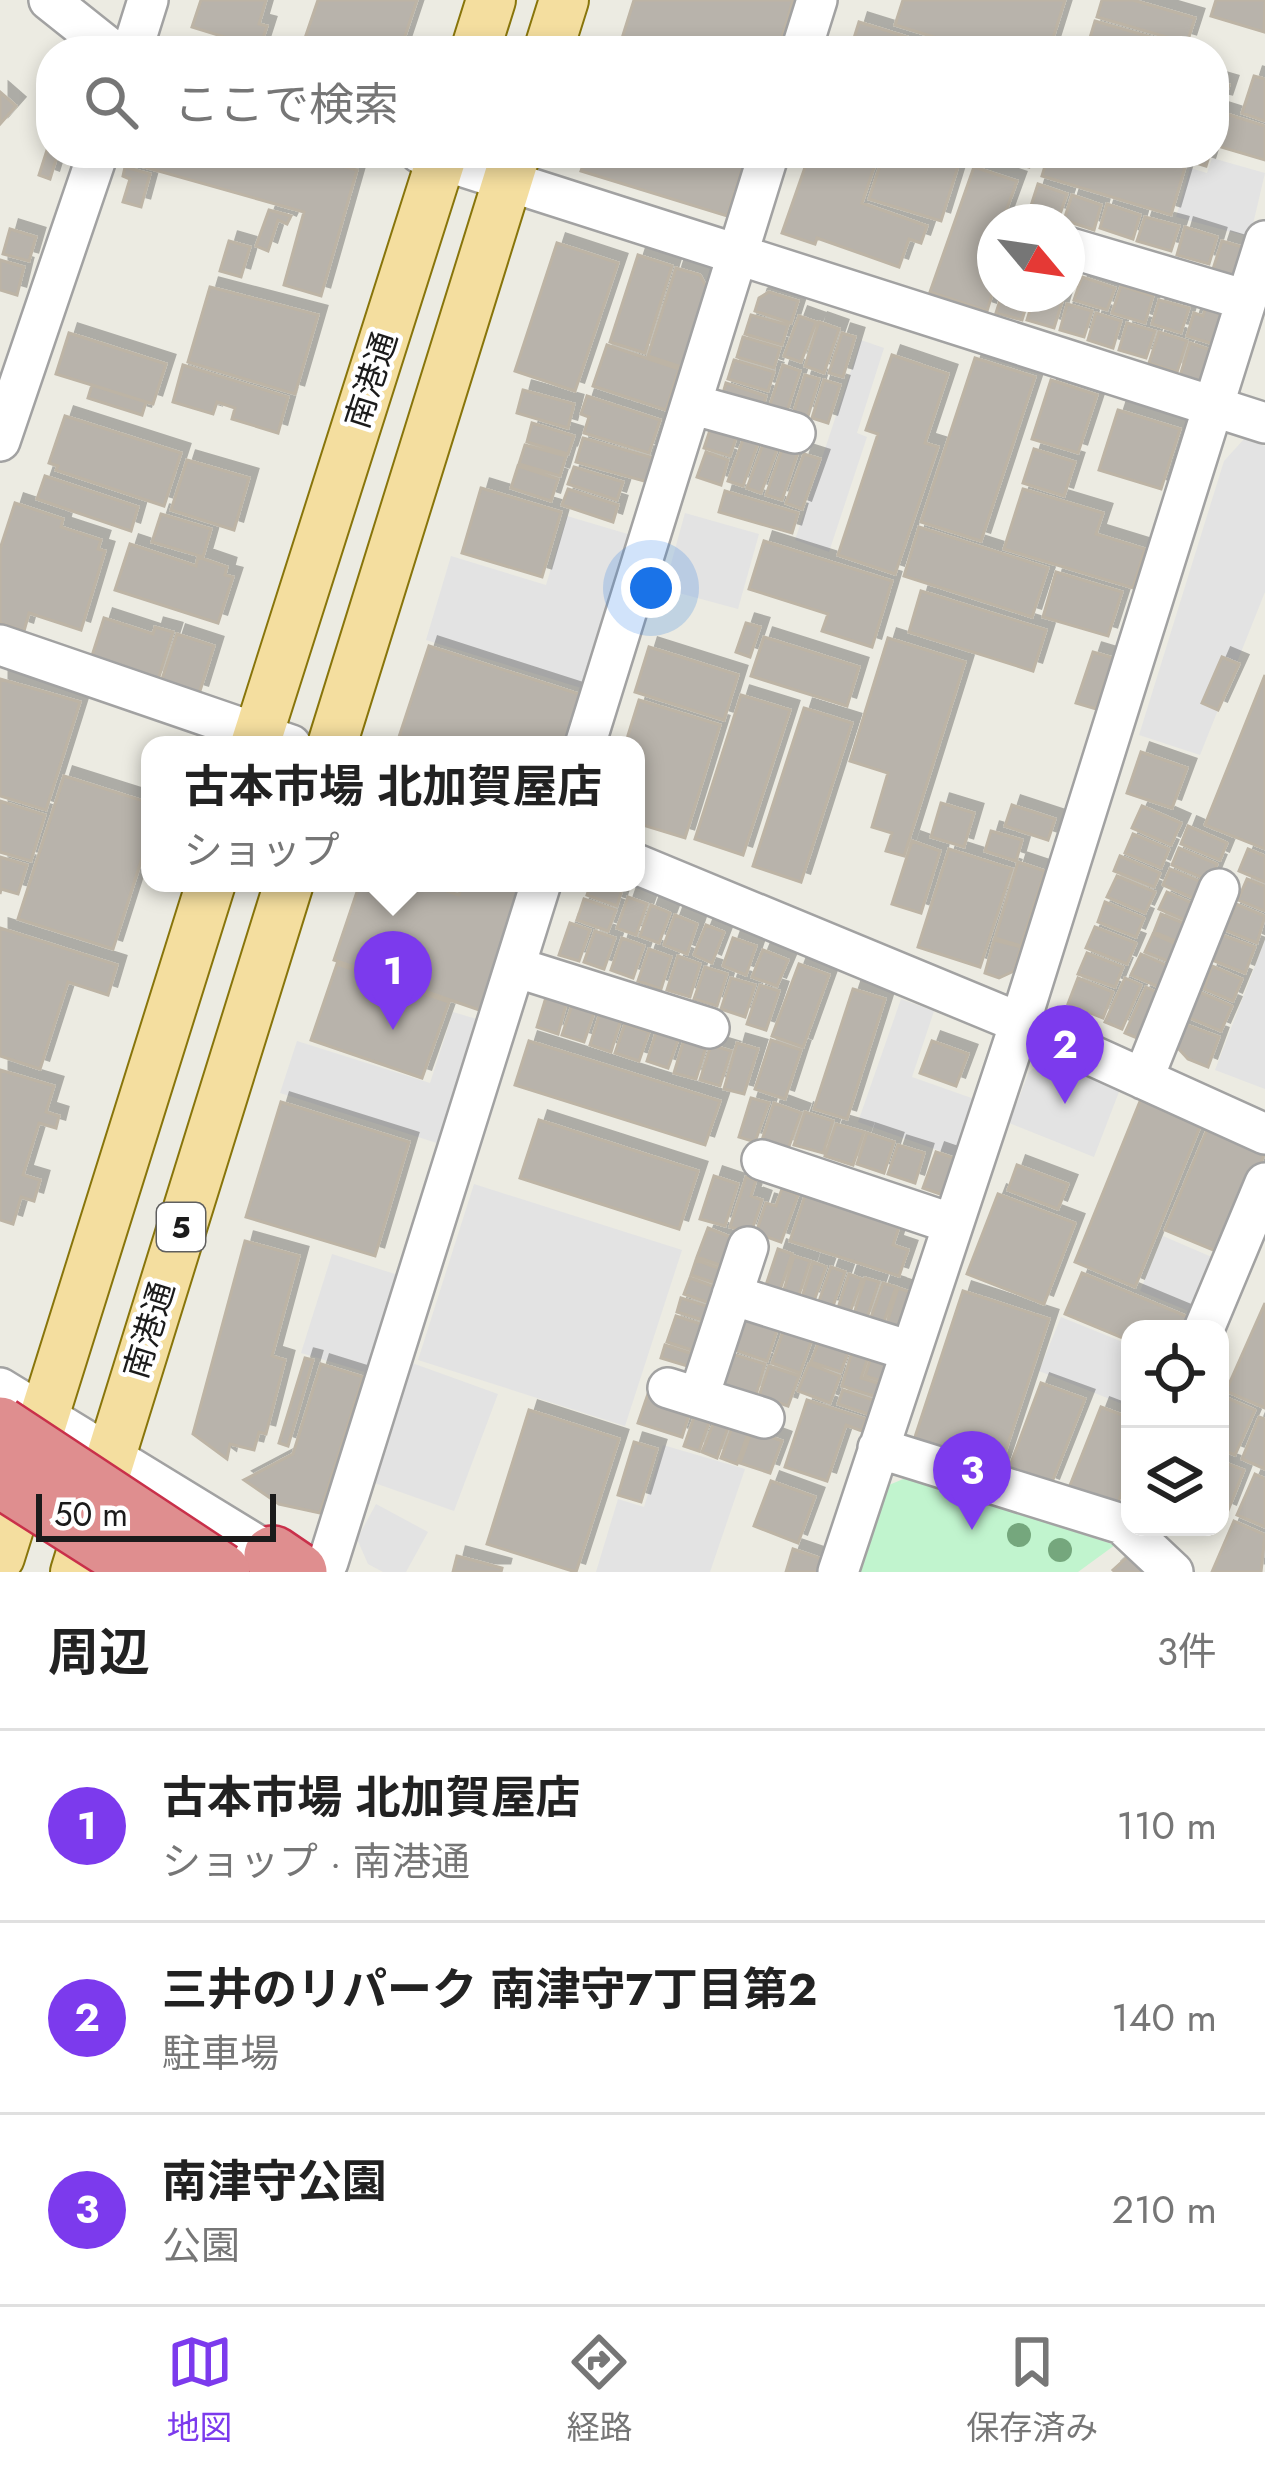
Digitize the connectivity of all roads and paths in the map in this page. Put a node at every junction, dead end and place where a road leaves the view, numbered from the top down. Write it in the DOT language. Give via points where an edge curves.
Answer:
graph roads {
  1 [pos="49,0"];
  2 [pos="148,0"];
  3 [pos="491,0"];
  4 [pos="564,0"];
  5 [pos="817,0"];
  6 [pos="94,36"];
  7 [pos="137,36"];
  8 [pos="480,36"];
  9 [pos="553,36"];
  10 [pos="806,36"];
  11 [pos="93,168"];
  12 [pos="430,168"];
  13 [pos="512,168"];
  14 [pos="515,168"];
  15 [pos="765,168"];
  16 [pos="1265,241"];
  17 [pos="1085,252"];
  18 [pos="738,255"];
  19 [pos="1246,300"];
  20 [pos="691,404"];
  21 [pos="1213,406"];
  22 [pos="1265,423"];
  23 [pos="795,434"];
  24 [pos="0,441"];
  25 [pos="0,645"];
  26 [pos="251,736"];
  27 [pos="270,736"];
  28 [pos="335,736"];
  29 [pos="587,736"];
  30 [pos="645,868"];
  31 [pos="1220,889"];
  32 [pos="208,892"];
  33 [pos="286,892"];
  34 [pos="538,892"];
  35 [pos="515,967"];
  36 [pos="1020,1023"];
  37 [pos="709,1028"];
  38 [pos="1143,1078"];
  39 [pos="1265,1134"];
  40 [pos="762,1160"];
  41 [pos="1265,1183"];
  42 [pos="953,1223"];
  43 [pos="748,1247"];
  44 [pos="733,1295"];
  45 [pos="1208,1320"];
  46 [pos="910,1351"];
  47 [pos="0,1388"];
  48 [pos="764,1418"];
  49 [pos="21,1421"];
  50 [pos="878,1448"];
  51 [pos="111,1453"];
  52 [pos="6,1490"];
  53 [pos="1121,1514"];
  54 [pos="1143,1536"];
  55 [pos="0,1557"];
  56 [pos="94,1564"];
  57 [pos="292,1568"];
  58 [pos="148,1572"];
  59 [pos="838,1572"];
  60 [pos="1173,1572"];
  1 -- 6 [label="street"];
  2 -- 7 [label="street"];
  3 -- 8 [label="main road"];
  4 -- 9 [label="main road"];
  5 -- 10 [label="street"];
  11 -- 24 [label="street"];
  12 -- 27 [label="main road, 南港通"];
  13 -- 28 [label="main road"];
  14 -- 18 [label="street"];
  15 -- 18 [label="street"];
  16 -- 19 [label="street"];
  17 -- 19 [label="street"];
  18 -- 20 [label="street"];
  18 -- 21 [label="street"];
  19 -- 21 [label="street"];
  20 -- 23 [label="street"];
  20 -- 29 [label="street"];
  21 -- 22 [label="street"];
  21 -- 36 [label="street"];
  25 -- 26 [label="street"];
  30 -- 36 [label="street"];
  31 -- 38 [label="street"];
  32 -- 49 [label="main road, 5"];
  33 -- 51 [label="main road, 南港通 / 5"];
  34 -- 35 [label="street"];
  35 -- 37 [label="street"];
  35 -- 57 [label="street"];
  36 -- 38 [label="street"];
  36 -- 42 [label="street"];
  38 -- 39 [label="street"];
  40 -- 42 [label="street"];
  41 -- 45 [label="street"];
  42 -- 46 [label="street"];
  43 -- 44 [label="street"];
  44 -- 46 [label="street"];
  44 -- 48 [label="street" via="684,1392"];
  46 -- 50 [label="street"];
  47 -- 49 [label="street"];
  49 -- 51 [label="street"];
  49 -- 52 [label="main road, 5"];
  49 -- 57 [label="highway, bridge"];
  50 -- 53 [label="street"];
  50 -- 59 [label="street"];
  51 -- 56 [label="main road, 南港通 / 5"];
  51 -- 57 [label="street"];
  52 -- 55 [label="main road, 5"];
  52 -- 56 [label="street"];
  52 -- 58 [label="highway, bridge"];
  54 -- 60 [label="street"];
}
